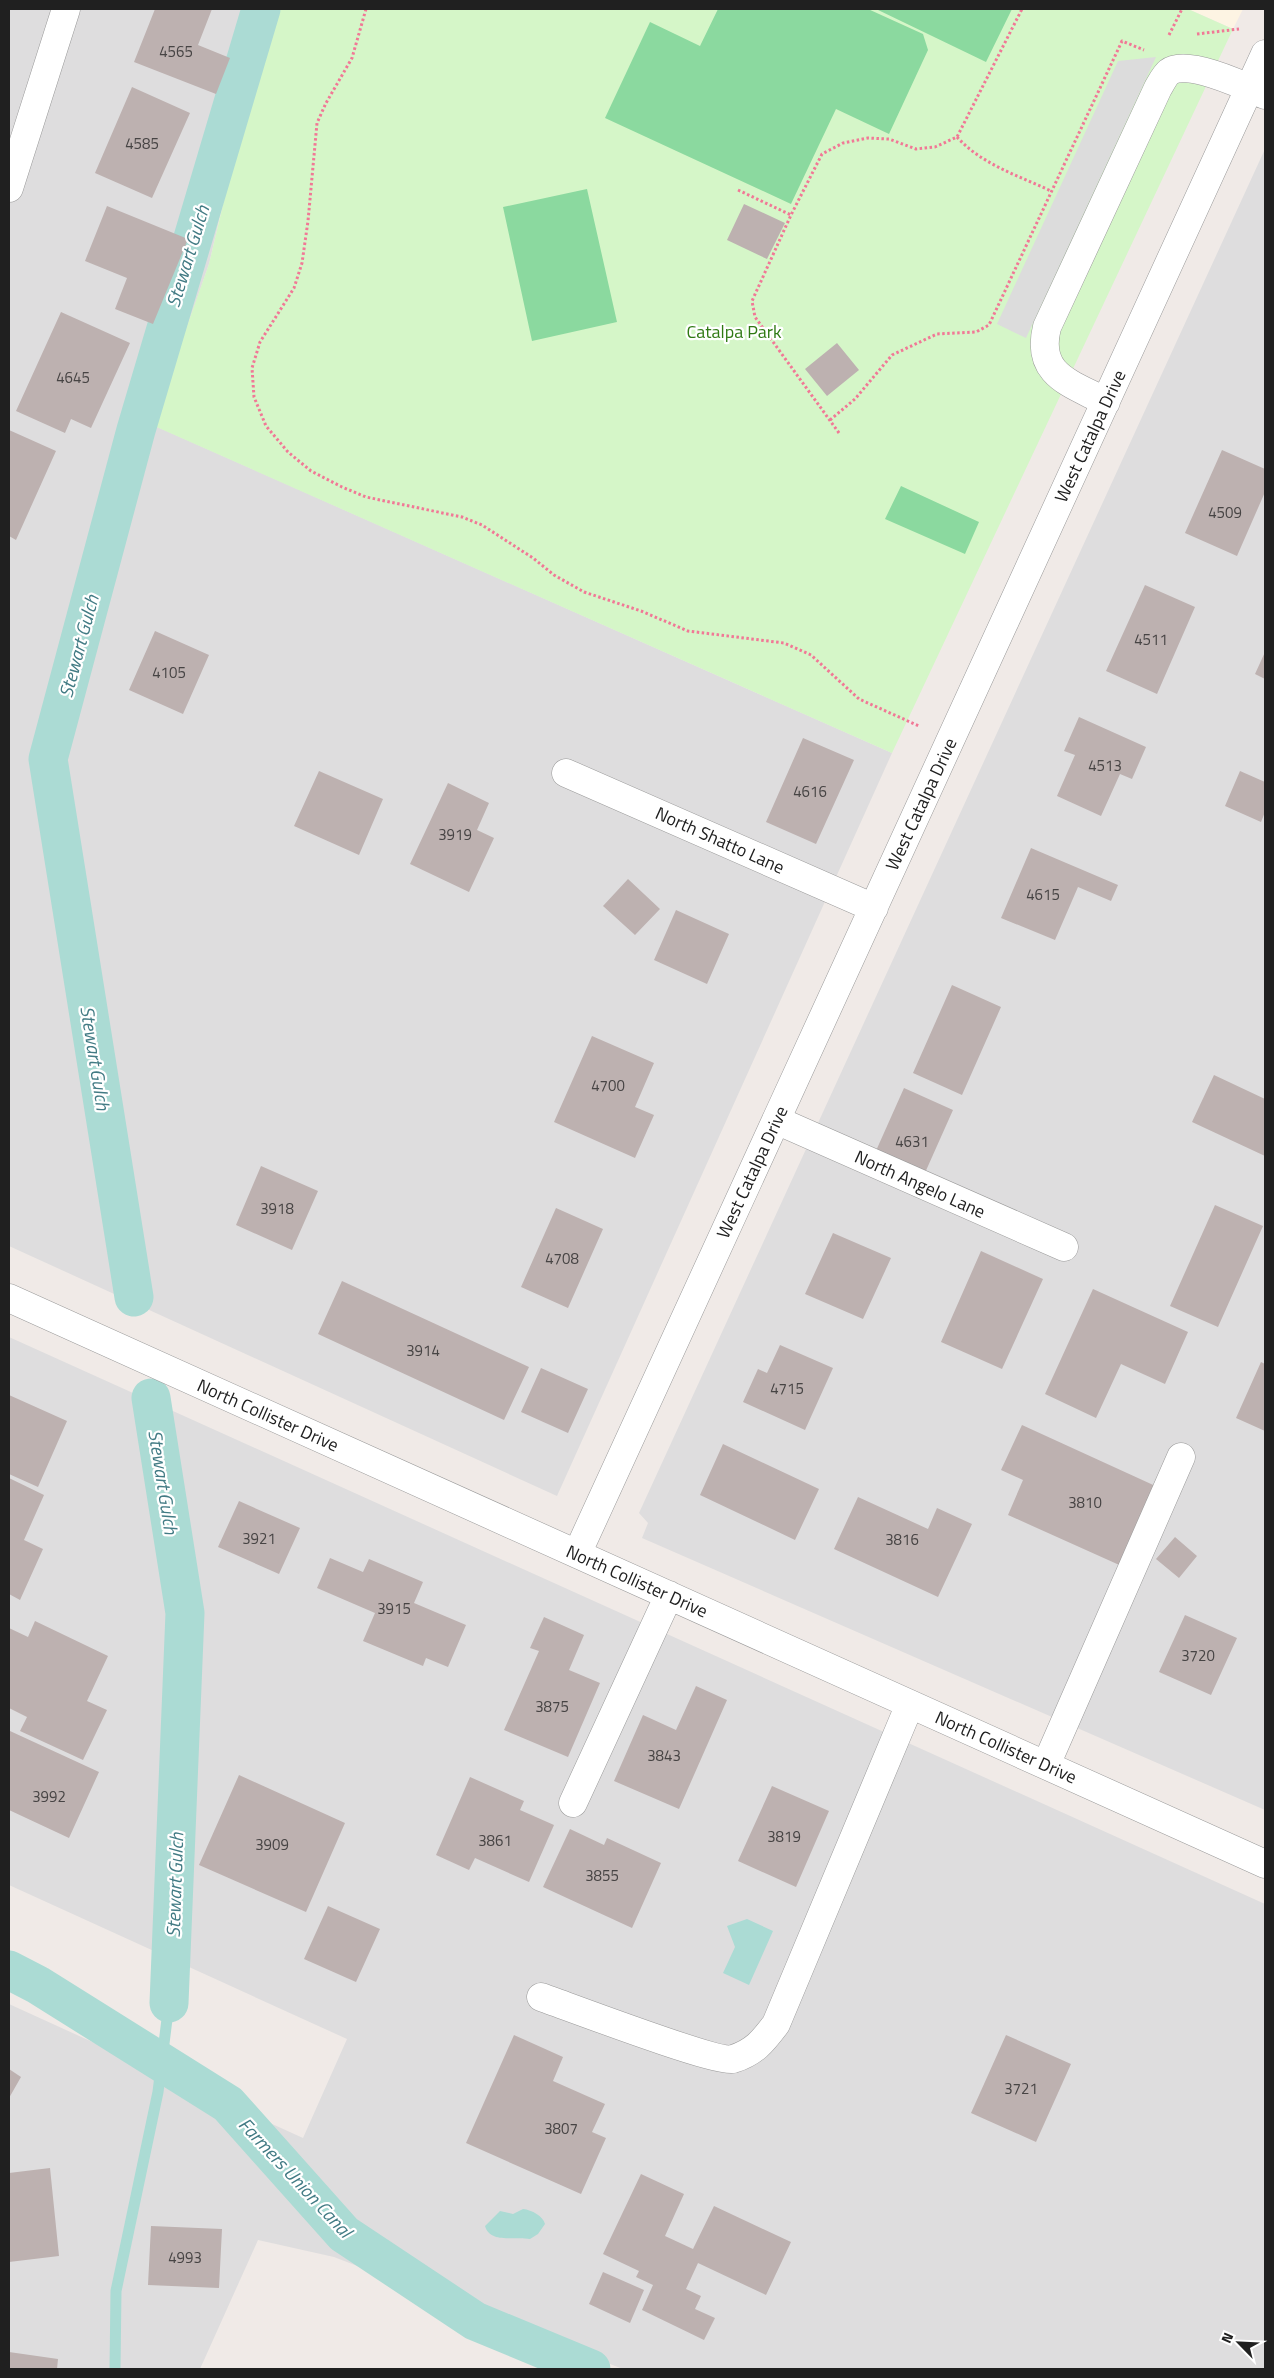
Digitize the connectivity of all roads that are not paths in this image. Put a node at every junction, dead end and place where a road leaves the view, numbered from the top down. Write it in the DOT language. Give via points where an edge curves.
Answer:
graph roads {
  1 [pos="66,9"];
  2 [pos="1265,54"];
  3 [pos="1257,92"];
  4 [pos="9,188"];
  5 [pos="1106,402"];
  6 [pos="566,773"];
  7 [pos="874,908"];
  8 [pos="776,1120"];
  9 [pos="1064,1247"];
  10 [pos="9,1298"];
  11 [pos="1181,1457"];
  12 [pos="577,1554"];
  13 [pos="669,1595"];
  14 [pos="910,1704"];
  15 [pos="1046,1765"];
  16 [pos="573,1803"];
  17 [pos="1265,1864"];
  18 [pos="541,1997"];
  1 -- 4 [label="street"];
  2 -- 3 [label="street, West Catalpa Drive"];
  3 -- 5 [label="street, West Catalpa Drive"];
  3 -- 5 [label="street" via="1184,67 1169,71 1158,88 1047,327 1043,344 1047,362 1059,376"];
  5 -- 7 [label="street, West Catalpa Drive"];
  6 -- 7 [label="street, North Shatto Lane"];
  7 -- 8 [label="street, West Catalpa Drive"];
  8 -- 9 [label="street, North Angelo Lane"];
  8 -- 12 [label="street, West Catalpa Drive"];
  10 -- 12 [label="street, North Collister Drive"];
  11 -- 15 [label="street"];
  12 -- 13 [label="street, North Collister Drive"];
  13 -- 14 [label="street, North Collister Drive"];
  13 -- 16 [label="street"];
  14 -- 15 [label="street, North Collister Drive"];
  14 -- 18 [label="street" via="776,2024 759,2046 731,2060 696,2052"];
  15 -- 17 [label="street, North Collister Drive"];
}
